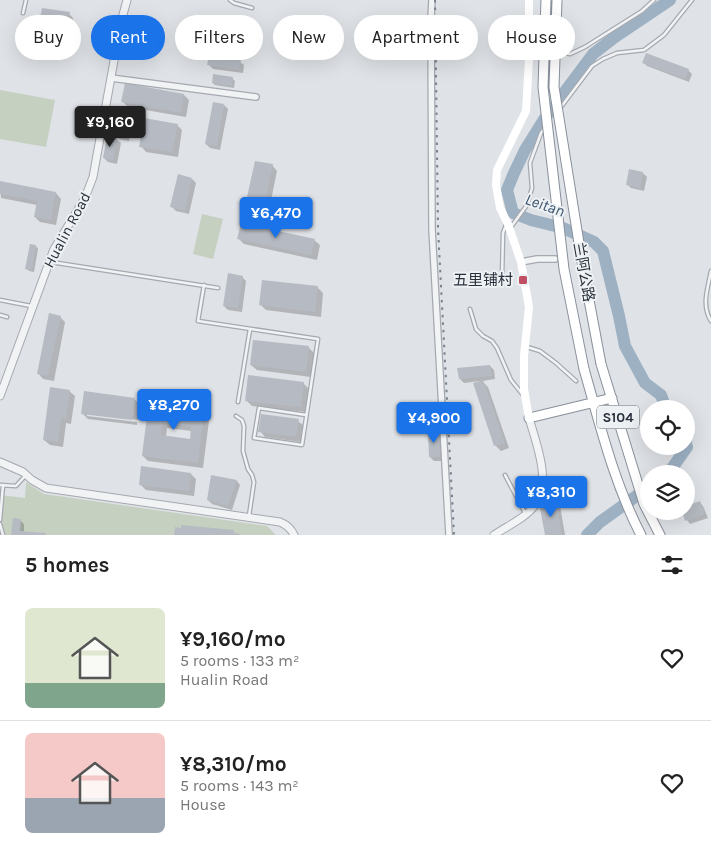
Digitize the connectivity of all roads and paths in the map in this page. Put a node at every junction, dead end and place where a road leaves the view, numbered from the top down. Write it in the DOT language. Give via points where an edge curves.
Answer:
graph roads {
  1 [pos="26,0"];
  2 [pos="126,0"];
  3 [pos="230,0"];
  4 [pos="432,0"];
  5 [pos="529,0"];
  6 [pos="546,0"];
  7 [pos="557,0"];
  8 [pos="654,0"];
  9 [pos="692,0"];
  10 [pos="252,8"];
  11 [pos="23,13"];
  12 [pos="529,15"];
  13 [pos="575,52"];
  14 [pos="528,60"];
  15 [pos="111,78"];
  16 [pos="256,97"];
  17 [pos="509,225"];
  18 [pos="555,259"];
  19 [pos="49,262"];
  20 [pos="521,262"];
  21 [pos="711,271"];
  22 [pos="502,278"];
  23 [pos="204,286"];
  24 [pos="218,288"];
  25 [pos="0,300"];
  26 [pos="33,306"];
  27 [pos="470,309"];
  28 [pos="0,315"];
  29 [pos="7,317"];
  30 [pos="711,321"];
  31 [pos="250,329"];
  32 [pos="525,346"];
  33 [pos="576,381"];
  34 [pos="0,396"];
  35 [pos="525,398"];
  36 [pos="612,398"];
  37 [pos="238,402"];
  38 [pos="594,403"];
  39 [pos="306,415"];
  40 [pos="236,416"];
  41 [pos="529,418"];
  42 [pos="0,462"];
  43 [pos="26,475"];
  44 [pos="506,475"];
  45 [pos="2,485"];
  46 [pos="525,514"];
  47 [pos="249,518"];
  48 [pos="0,520"];
  49 [pos="0,524"];
  50 [pos="3,535"];
  51 [pos="294,535"];
  52 [pos="449,535"];
  53 [pos="494,535"];
  54 [pos="640,535"];
  55 [pos="660,535"];
  1 -- 11 [label="lane"];
  2 -- 15 [label="street, Hualin Road"];
  3 -- 10 [label="lane"];
  4 -- 52 [label="street" via="432,229"];
  5 -- 12 [label="main road"];
  6 -- 38 [label="highway, 兰阿公路 / S104, bridge" via="543,87 564,269"];
  7 -- 36 [label="highway, 兰阿公路 / S104, bridge" via="554,87 583,268"];
  8 -- 13 [label="lane" via="642,11"];
  9 -- 17 [label="lane" via="664,35 644,50 617,53 592,66 541,133 530,163 532,188 527,205"];
  14 -- 17 [label="main road" via="526,110 496,170 500,208"];
  15 -- 16 [label="street"];
  15 -- 19 [label="street, Hualin Road" via="93,177"];
  17 -- 20 [label="main road"];
  17 -- 22 [label="lane" via="503,232"];
  18 -- 20 [label="street"];
  19 -- 23 [label="lane"];
  19 -- 26 [label="street, Hualin Road"];
  20 -- 32 [label="main road" via="529,308"];
  21 -- 30 [label="lane" via="705,305"];
  23 -- 24 [label="lane"];
  23 -- 31 [label="lane" via="198,321"];
  25 -- 26 [label="lane"];
  26 -- 34 [label="street, Hualin Road"];
  27 -- 35 [label="lane" via="476,329 497,348 511,380"];
  28 -- 29 [label="lane"];
  31 -- 37 [label="lane"];
  31 -- 39 [label="lane" via="318,339"];
  32 -- 33 [label="lane" via="540,351"];
  32 -- 35 [label="main road"];
  35 -- 41 [label="main road"];
  36 -- 38 [label="highway"];
  36 -- 55 [label="highway, 兰阿公路 / S104" via="644,504"];
  38 -- 41 [label="highway"];
  38 -- 54 [label="highway, 兰阿公路 / S104" via="616,474"];
  39 -- 39 [label="lane" via="302,445 254,438 259,408"];
  40 -- 47 [label="lane" via="244,426 243,450 254,482"];
  41 -- 46 [label="street" via="543,477 541,494 535,506"];
  42 -- 43 [label="street"];
  43 -- 45 [label="lane" via="16,486"];
  43 -- 47 [label="street" via="54,490"];
  44 -- 46 [label="lane"];
  45 -- 48 [label="lane"];
  46 -- 53 [label="street"];
  47 -- 51 [label="street" via="280,522"];
  49 -- 50 [label="lane"];
}
